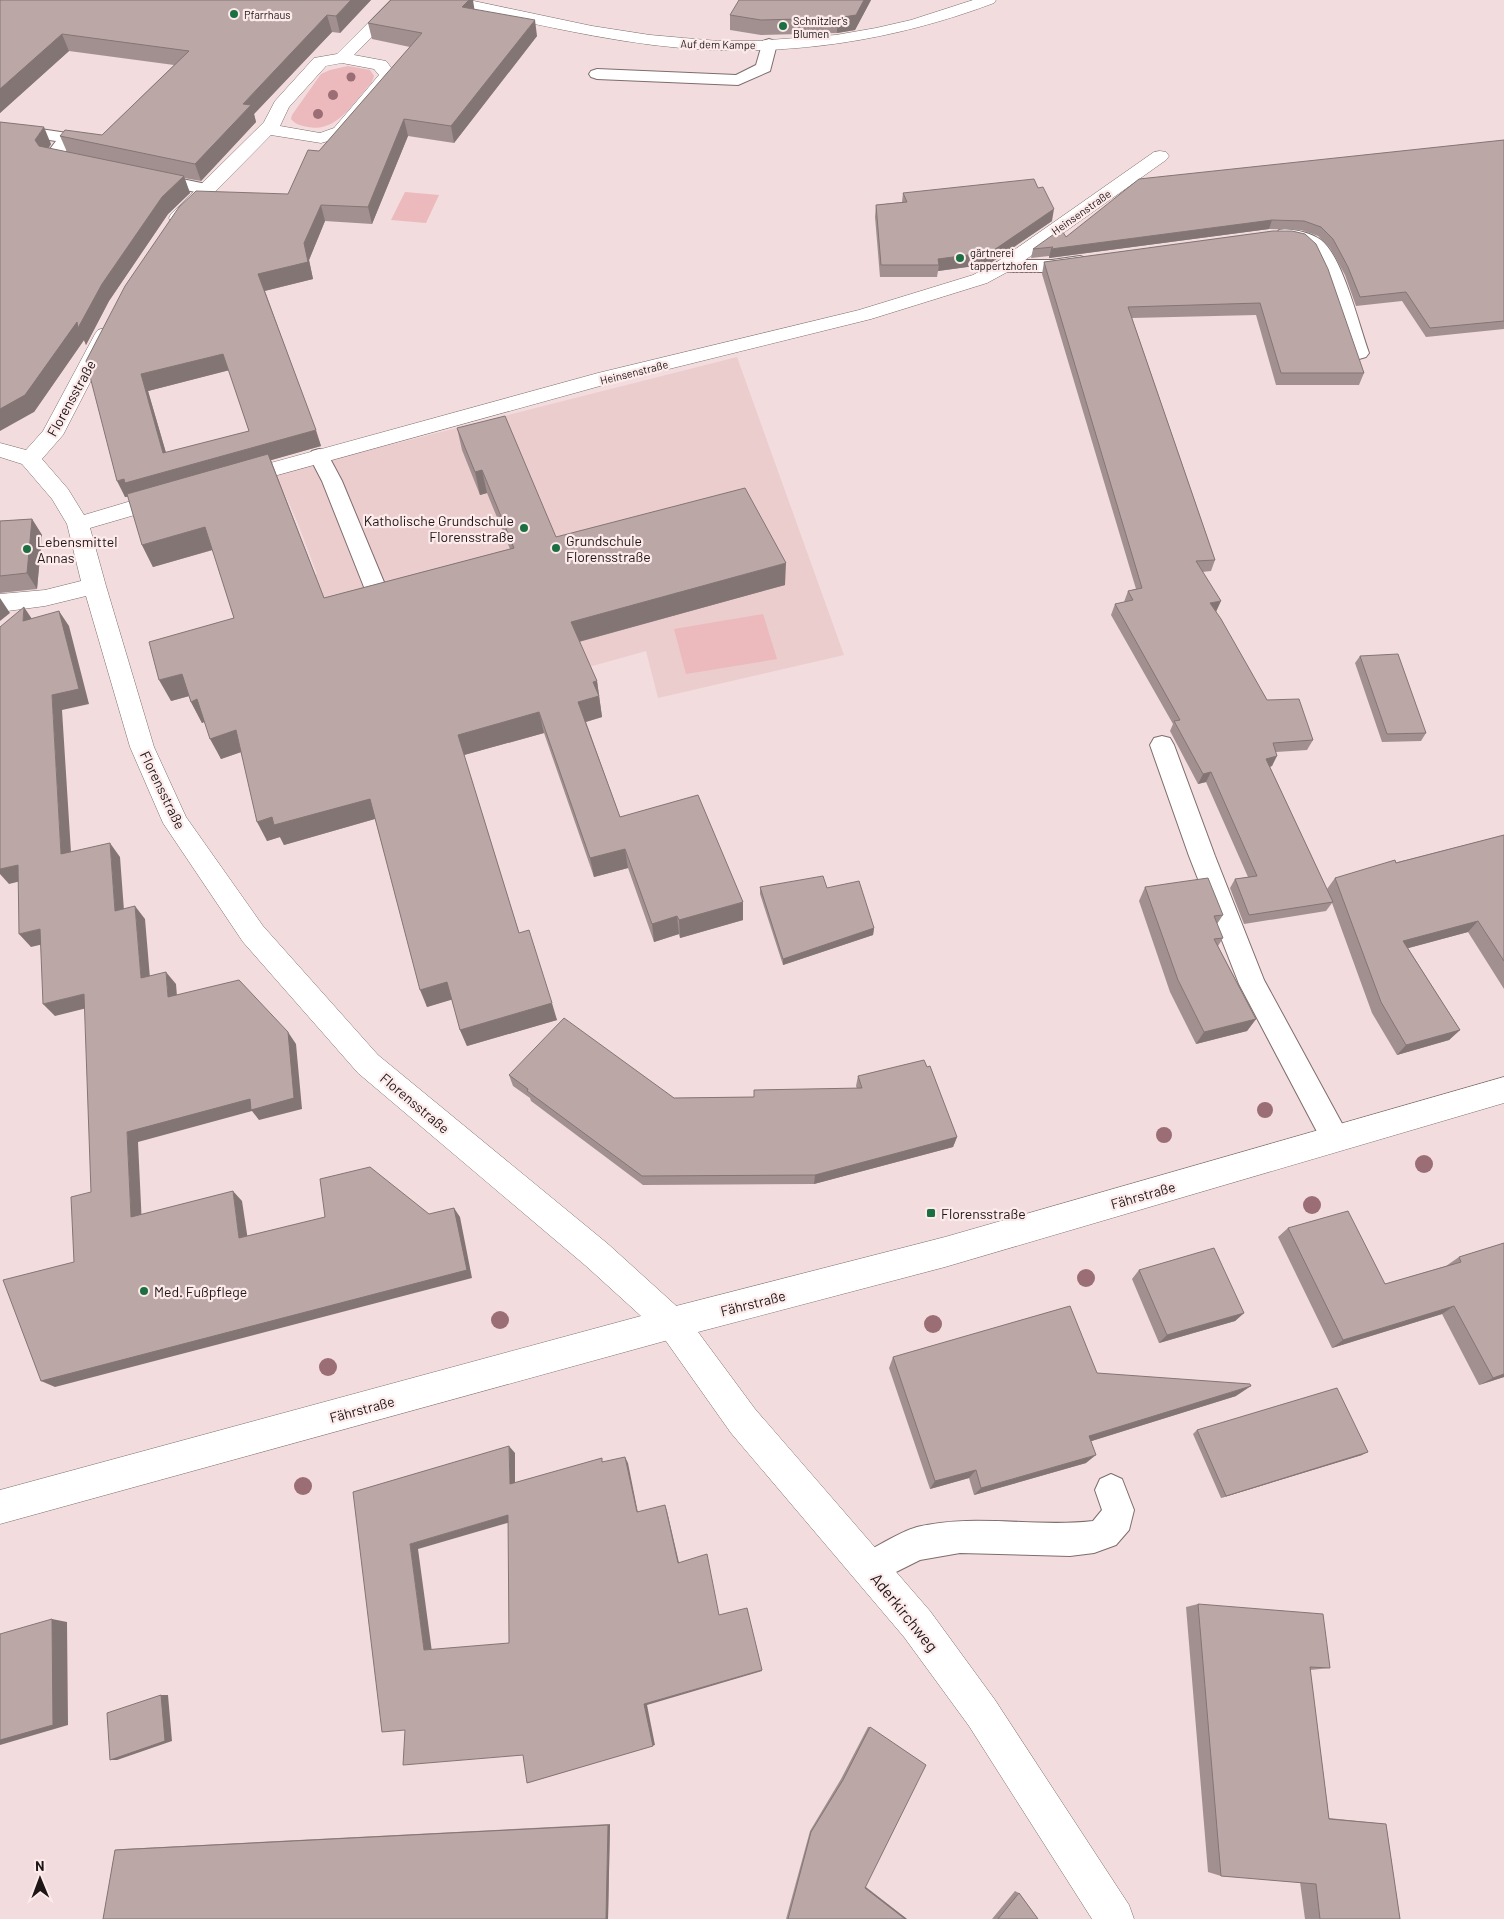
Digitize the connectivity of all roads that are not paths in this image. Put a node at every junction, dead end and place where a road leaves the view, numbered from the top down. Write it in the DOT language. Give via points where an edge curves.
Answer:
graph roads {
  1 [pos="400,0"];
  2 [pos="446,0"];
  3 [pos="988,0"];
  4 [pos="769,44"];
  5 [pos="342,58"];
  6 [pos="597,74"];
  7 [pos="0,128"];
  8 [pos="267,129"];
  9 [pos="1160,156"];
  10 [pos="91,165"];
  11 [pos="138,175"];
  12 [pos="205,190"];
  13 [pos="166,236"];
  14 [pos="1269,236"];
  15 [pos="1100,259"];
  16 [pos="1004,266"];
  17 [pos="112,318"];
  18 [pos="1359,353"];
  19 [pos="0,450"];
  20 [pos="319,456"];
  21 [pos="30,459"];
  22 [pos="217,485"];
  23 [pos="189,492"];
  24 [pos="78,524"];
  25 [pos="94,586"];
  26 [pos="375,587"];
  27 [pos="45,598"];
  28 [pos="0,602"];
  29 [pos="16,622"];
  30 [pos="1162,745"];
  31 [pos="1504,1090"];
  32 [pos="1335,1138"];
  33 [pos="672,1323"];
  34 [pos="1111,1490"];
  35 [pos="0,1508"];
  36 [pos="870,1568"];
  37 [pos="1115,1919"];
  1 -- 5 [label="street"];
  2 -- 4 [label="street, Auf dem Kampe" via="598,32 671,42"];
  3 -- 4 [label="street, Auf dem Kampe" via="881,32"];
  4 -- 6 [label="lane" via="764,68 738,80"];
  5 -- 8 [label="street" via="320,62 281,106"];
  5 -- 8 [label="street" via="380,65 388,75 340,132 321,138"];
  7 -- 10 [label="lane" via="68,138 53,157"];
  8 -- 12 [label="street"];
  9 -- 16 [label="street, Heinsenstraße"];
  11 -- 12 [label="lane"];
  12 -- 13 [label="street"];
  14 -- 18 [label="lane" via="1286,234 1304,238 1317,246 1327,261"];
  15 -- 16 [label="lane" via="1052,266"];
  16 -- 20 [label="street, Heinsenstraße" via="980,279 864,315 598,380"];
  17 -- 21 [label="street, Florensstraße" via="52,435"];
  19 -- 21 [label="street"];
  20 -- 22 [label="street, Heinsenstraße"];
  20 -- 26 [label="lane"];
  21 -- 24 [label="street, Florensstraße" via="60,494"];
  23 -- 24 [label="street"];
  24 -- 25 [label="street, Florensstraße"];
  25 -- 27 [label="street"];
  25 -- 33 [label="street, Florensstraße" via="142,747 176,823 253,934 368,1064 597,1255"];
  27 -- 28 [label="street"];
  27 -- 29 [label="street"];
  30 -- 32 [label="lane" via="1252,984"];
  31 -- 32 [label="street, Fährstraße"];
  32 -- 33 [label="street, Fährstraße" via="945,1252"];
  33 -- 35 [label="street, Fährstraße"];
  33 -- 36 [label="street, Aderkirchweg" via="743,1421"];
  34 -- 36 [label="lane" via="1118,1510 1117,1518 1104,1533 1094,1537 1070,1540 960,1537 916,1544"];
  36 -- 37 [label="street, Aderkirchweg" via="917,1624 982,1713"];
}
